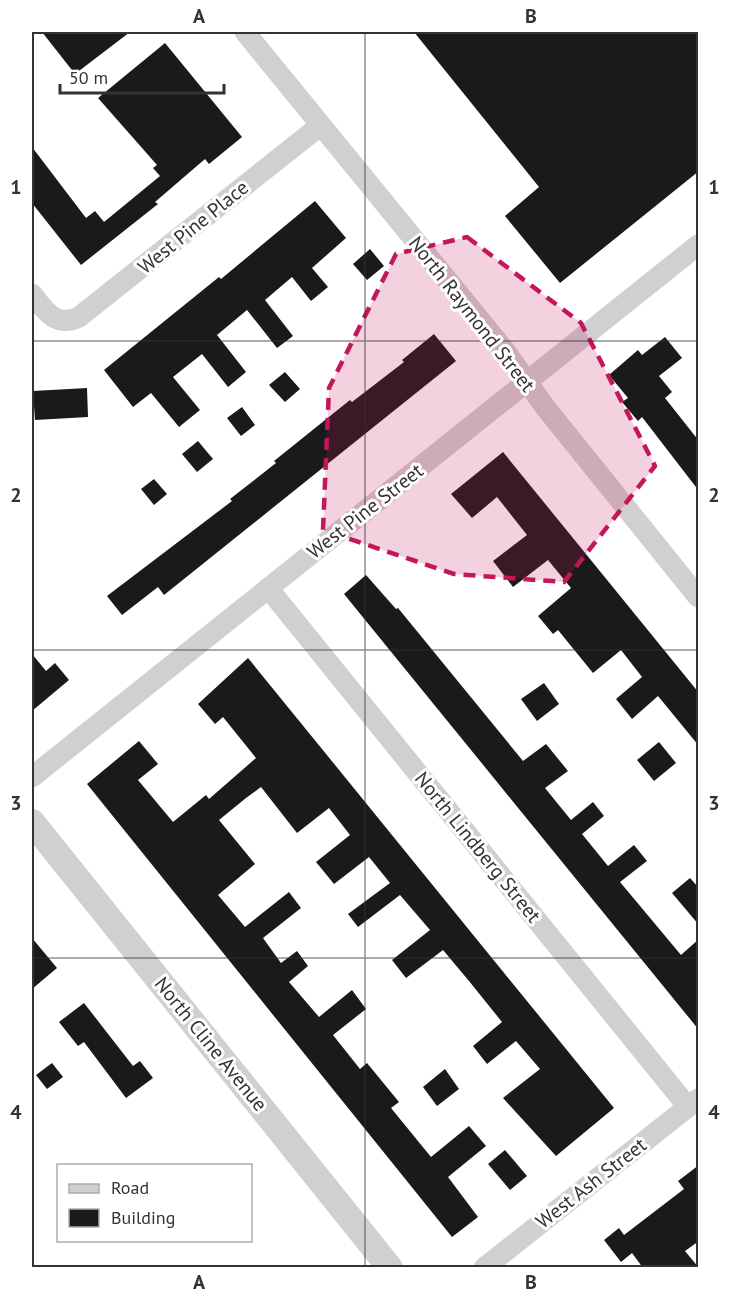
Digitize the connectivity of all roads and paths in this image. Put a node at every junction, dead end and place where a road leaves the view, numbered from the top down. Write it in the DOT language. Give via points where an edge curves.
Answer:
graph roads {
  1 [pos="245,32"];
  2 [pos="321,125"];
  3 [pos="699,245"];
  4 [pos="32,294"];
  5 [pos="528,382"];
  6 [pos="268,588"];
  7 [pos="699,597"];
  8 [pos="32,777"];
  9 [pos="32,822"];
  10 [pos="693,1102"];
  11 [pos="390,1268"];
  12 [pos="484,1268"];
  1 -- 2 [label="street, North Raymond Street"];
  2 -- 4 [label="street, West Pine Place" via="88,311 62,322 49,314"];
  2 -- 5 [label="street, North Raymond Street"];
  3 -- 5 [label="street, West Pine Street"];
  5 -- 6 [label="street, West Pine Street"];
  5 -- 7 [label="street, North Raymond Street"];
  6 -- 8 [label="street, West Pine Street"];
  6 -- 10 [label="street, North Lindberg Street"];
  9 -- 11 [label="street, North Cline Avenue"];
  10 -- 12 [label="street, West Ash Street"];
}
